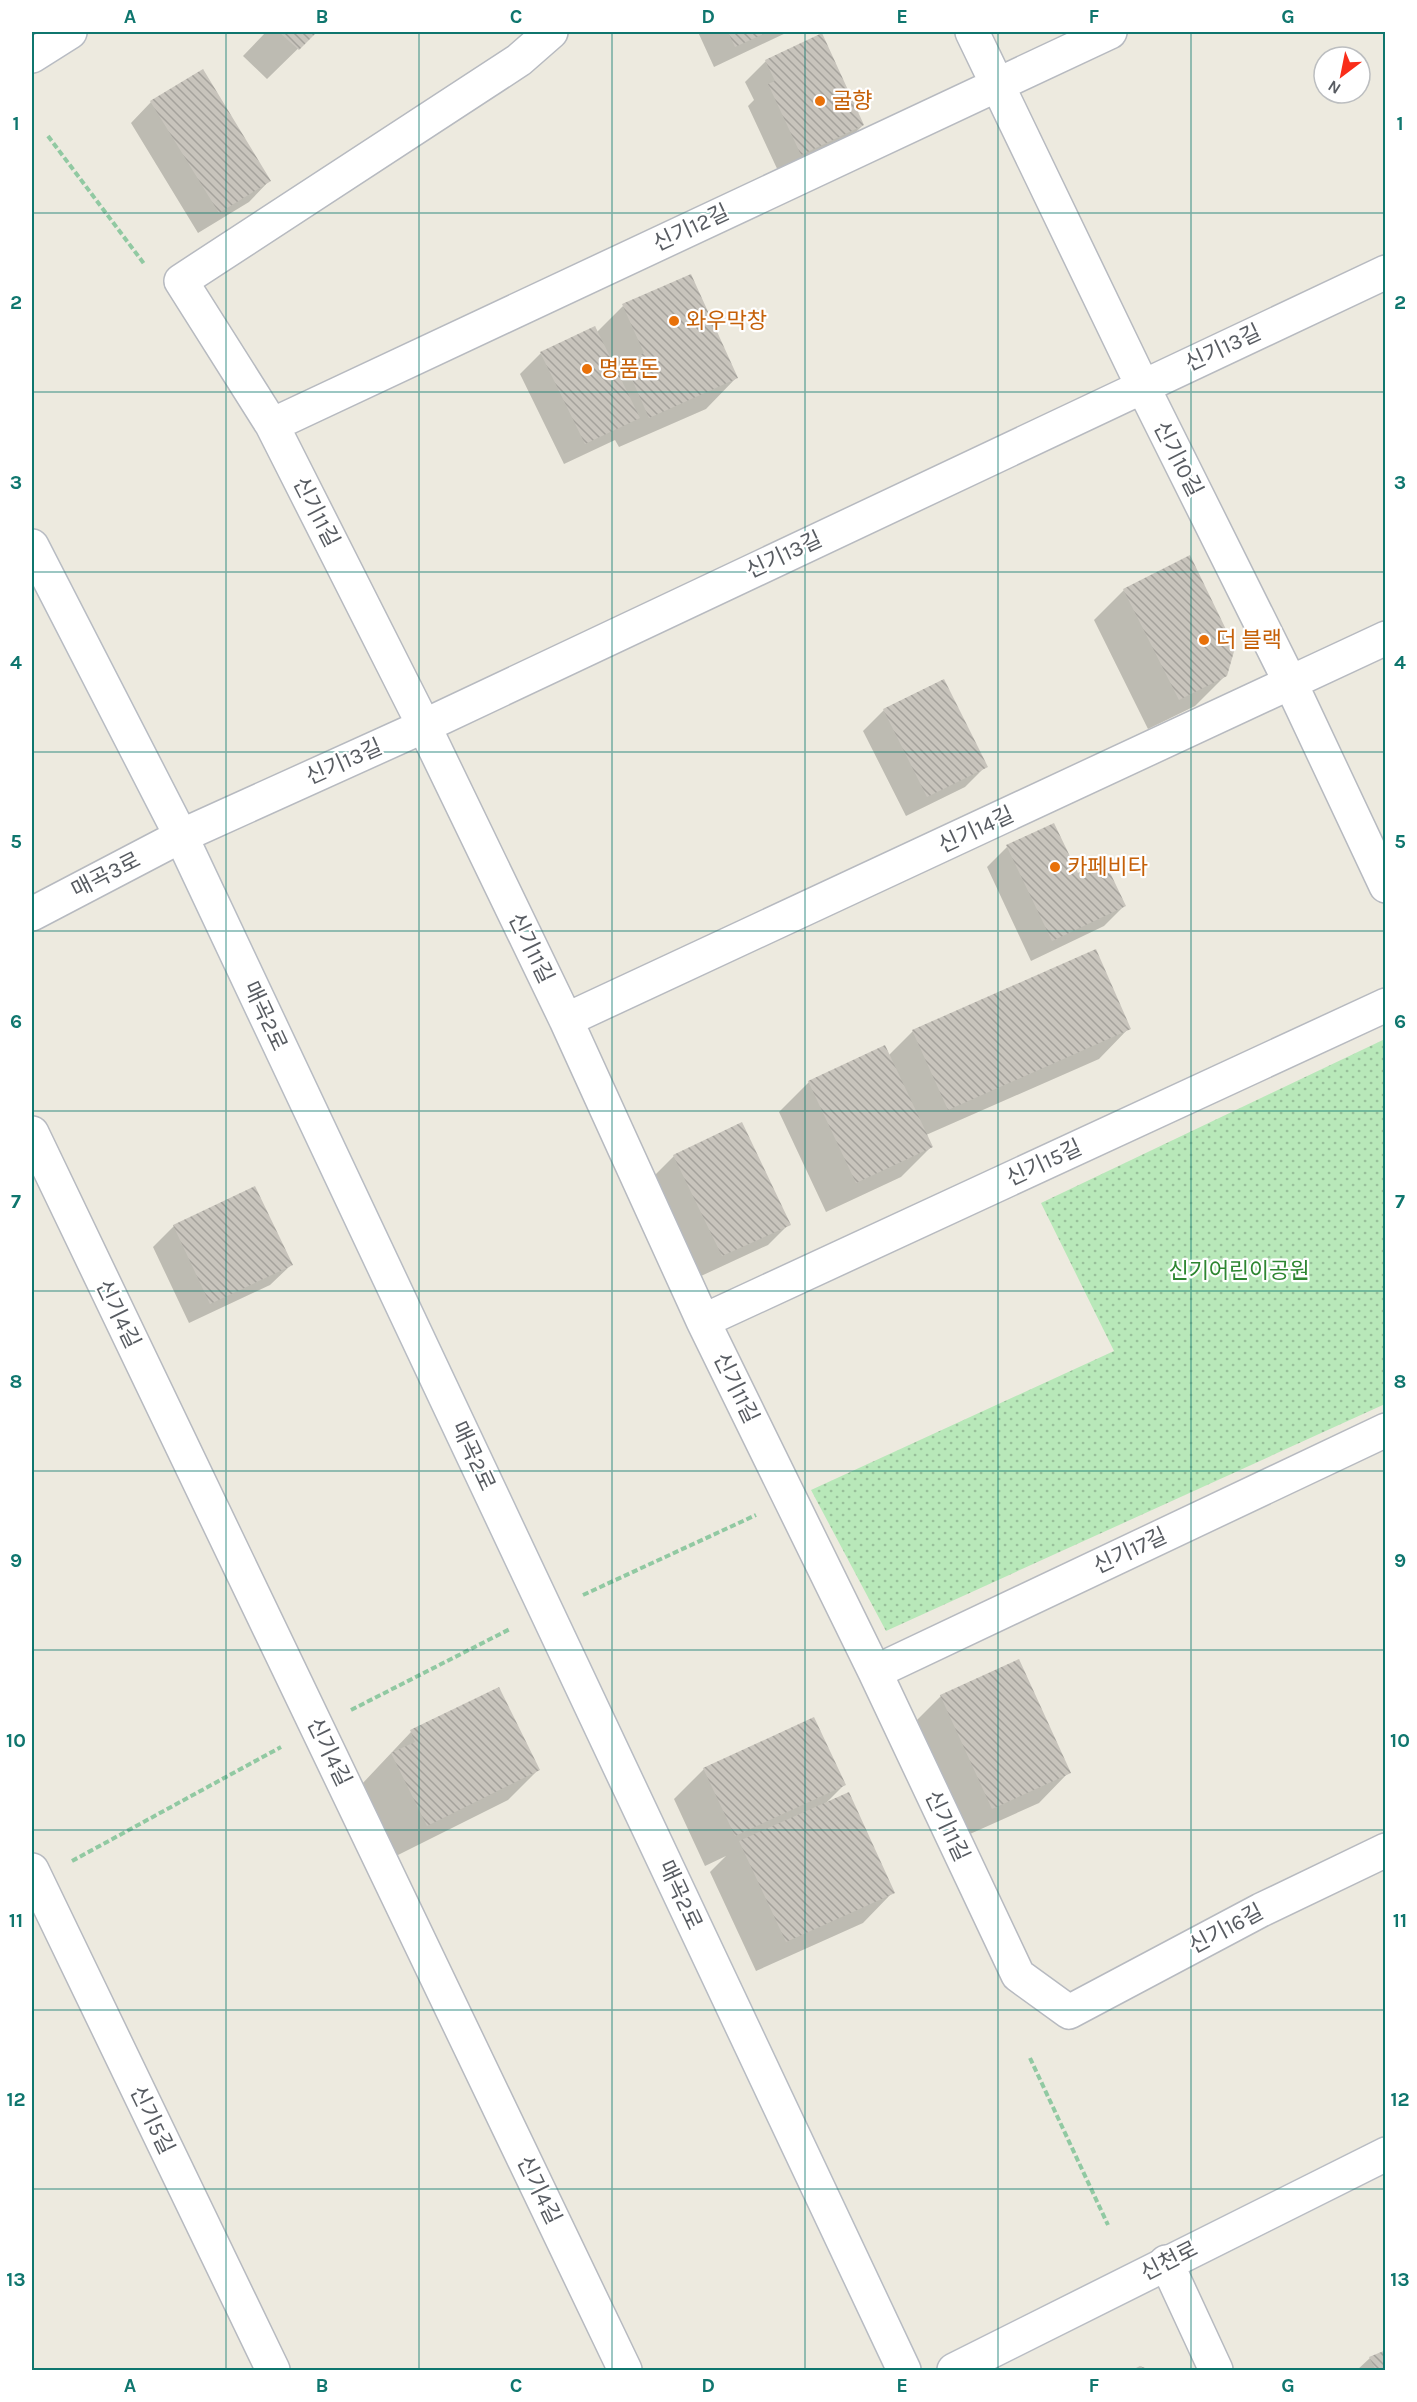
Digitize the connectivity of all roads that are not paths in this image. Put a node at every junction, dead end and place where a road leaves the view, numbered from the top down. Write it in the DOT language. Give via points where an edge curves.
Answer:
graph roads {
  1 [pos="70,32"];
  2 [pos="551,32"];
  3 [pos="972,32"];
  4 [pos="1110,32"];
  5 [pos="32,56"];
  6 [pos="997,84"];
  7 [pos="1386,272"];
  8 [pos="1142,386"];
  9 [pos="272,425"];
  10 [pos="32,546"];
  11 [pos="1386,639"];
  12 [pos="1291,684"];
  13 [pos="424,726"];
  14 [pos="181,836"];
  15 [pos="1386,886"];
  16 [pos="32,914"];
  17 [pos="1386,1005"];
  18 [pos="566,1020"];
  19 [pos="32,1133"];
  20 [pos="703,1321"];
  21 [pos="1386,1430"];
  22 [pos="875,1672"];
  23 [pos="1386,1850"];
  24 [pos="32,1870"];
  25 [pos="1069,2012"];
  26 [pos="1386,2154"];
  27 [pos="1166,2262"];
  28 [pos="273,2370"];
  29 [pos="626,2370"];
  30 [pos="904,2370"];
  31 [pos="954,2370"];
  32 [pos="1216,2370"];
  1 -- 5 [label="street"];
  2 -- 9 [label="street, 신기11길" via="519,60 181,281"];
  3 -- 6 [label="street, 신기10길"];
  4 -- 6 [label="street, 신기12길"];
  6 -- 8 [label="street, 신기10길"];
  6 -- 9 [label="street, 신기12길"];
  7 -- 8 [label="street, 신기13길"];
  8 -- 12 [label="street, 신기10길"];
  8 -- 13 [label="street, 신기13길"];
  9 -- 13 [label="street, 신기11길"];
  10 -- 14 [label="street, 매곡2로"];
  11 -- 12 [label="street, 신기14길"];
  12 -- 15 [label="street, 신기10길"];
  12 -- 18 [label="street, 신기14길"];
  13 -- 14 [label="street, 신기13길"];
  13 -- 18 [label="street, 신기11길"];
  14 -- 16 [label="street, 매곡3로"];
  14 -- 30 [label="street, 매곡2로"];
  17 -- 20 [label="street, 신기15길"];
  18 -- 20 [label="street, 신기11길"];
  19 -- 29 [label="street, 신기4길"];
  20 -- 22 [label="street, 신기11길"];
  21 -- 22 [label="street, 신기17길"];
  22 -- 25 [label="street, 신기11길" via="1017,1975"];
  23 -- 25 [label="street, 신기16길" via="1261,1910"];
  24 -- 28 [label="street, 신기5길"];
  26 -- 27 [label="street, 신천로"];
  27 -- 31 [label="street, 신천로"];
  27 -- 32 [label="street"];
}
